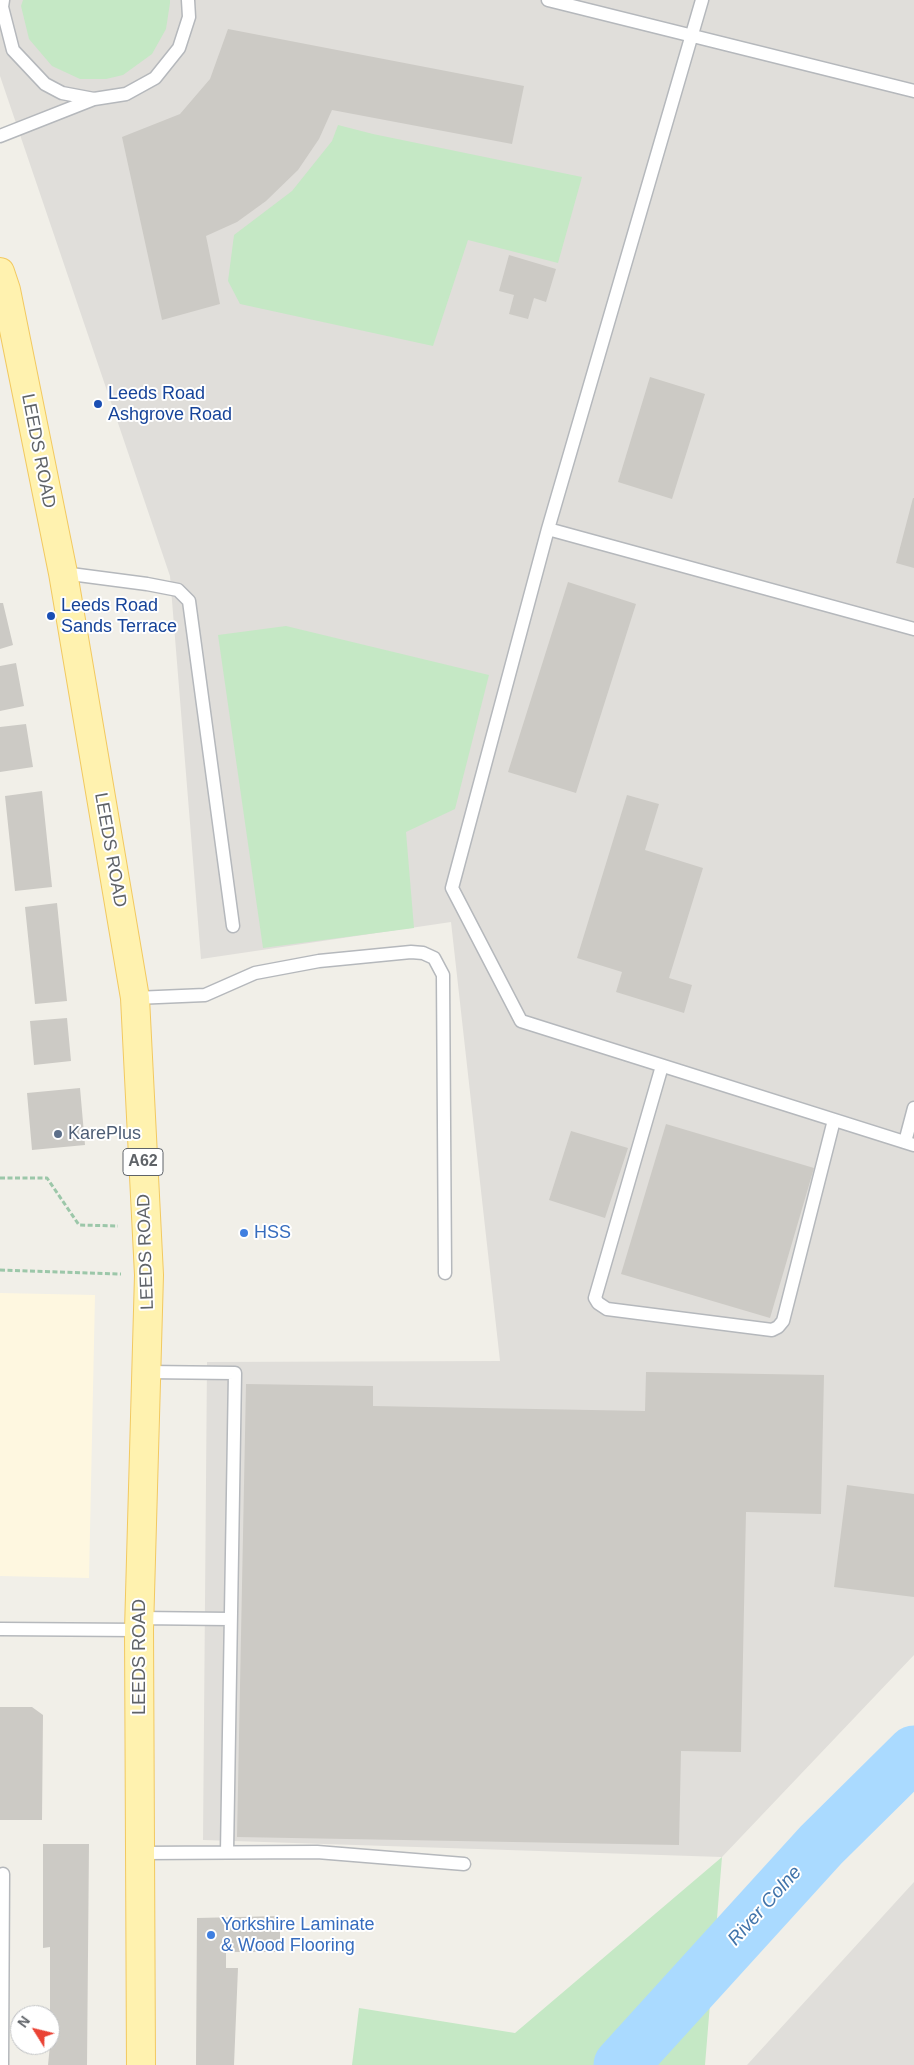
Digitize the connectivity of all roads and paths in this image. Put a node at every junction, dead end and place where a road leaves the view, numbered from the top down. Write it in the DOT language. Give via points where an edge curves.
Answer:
graph roads {
  1 [pos="3,0"];
  2 [pos="188,0"];
  3 [pos="548,0"];
  4 [pos="702,0"];
  5 [pos="692,36"];
  6 [pos="914,91"];
  7 [pos="94,99"];
  8 [pos="0,136"];
  9 [pos="2,285"];
  10 [pos="548,529"];
  11 [pos="63,573"];
  12 [pos="914,629"];
  13 [pos="233,926"];
  14 [pos="135,998"];
  15 [pos="662,1066"];
  16 [pos="914,1108"];
  17 [pos="834,1120"];
  18 [pos="909,1144"];
  19 [pos="0,1178"];
  20 [pos="146,1228"];
  21 [pos="0,1270"];
  22 [pos="445,1273"];
  23 [pos="149,1275"];
  24 [pos="146,1372"];
  25 [pos="230,1619"];
  26 [pos="139,1624"];
  27 [pos="0,1629"];
  28 [pos="226,1852"];
  29 [pos="141,1853"];
  30 [pos="464,1864"];
  31 [pos="3,1874"];
  32 [pos="2,2065"];
  33 [pos="142,2065"];
  1 -- 7 [label="lane" via="13,50 45,84 62,93"];
  2 -- 7 [label="lane" via="189,17 179,48 155,78 126,94"];
  3 -- 5 [label="lane"];
  4 -- 5 [label="lane"];
  5 -- 6 [label="lane"];
  5 -- 10 [label="lane"];
  7 -- 8 [label="lane"];
  9 -- 11 [label="main road, LEEDS ROAD / A62"];
  10 -- 12 [label="lane"];
  10 -- 15 [label="lane" via="452,888 521,1021"];
  11 -- 13 [label="lane" via="178,590 188,601"];
  11 -- 14 [label="main road, LEEDS ROAD / A62"];
  14 -- 20 [label="main road, LEEDS ROAD / A62"];
  14 -- 22 [label="lane" via="205,995 255,973 319,961 411,952 434,958 443,975"];
  15 -- 17 [label="lane"];
  15 -- 17 [label="lane" via="595,1298 607,1309 772,1330 778,1327 783,1321"];
  16 -- 18 [label="lane"];
  17 -- 18 [label="lane"];
  19 -- 20 [label="path" via="48,1178 79,1225"];
  20 -- 23 [label="main road, LEEDS ROAD / A62"];
  21 -- 23 [label="path"];
  23 -- 24 [label="main road, LEEDS ROAD / A62"];
  24 -- 25 [label="lane" via="234,1373"];
  24 -- 26 [label="main road, LEEDS ROAD / A62"];
  25 -- 26 [label="lane"];
  25 -- 28 [label="lane"];
  26 -- 27 [label="lane"];
  26 -- 29 [label="main road, LEEDS ROAD / A62"];
  28 -- 29 [label="lane"];
  28 -- 30 [label="lane" via="317,1852"];
  29 -- 33 [label="main road, LEEDS ROAD / A62"];
  31 -- 32 [label="lane"];
}
